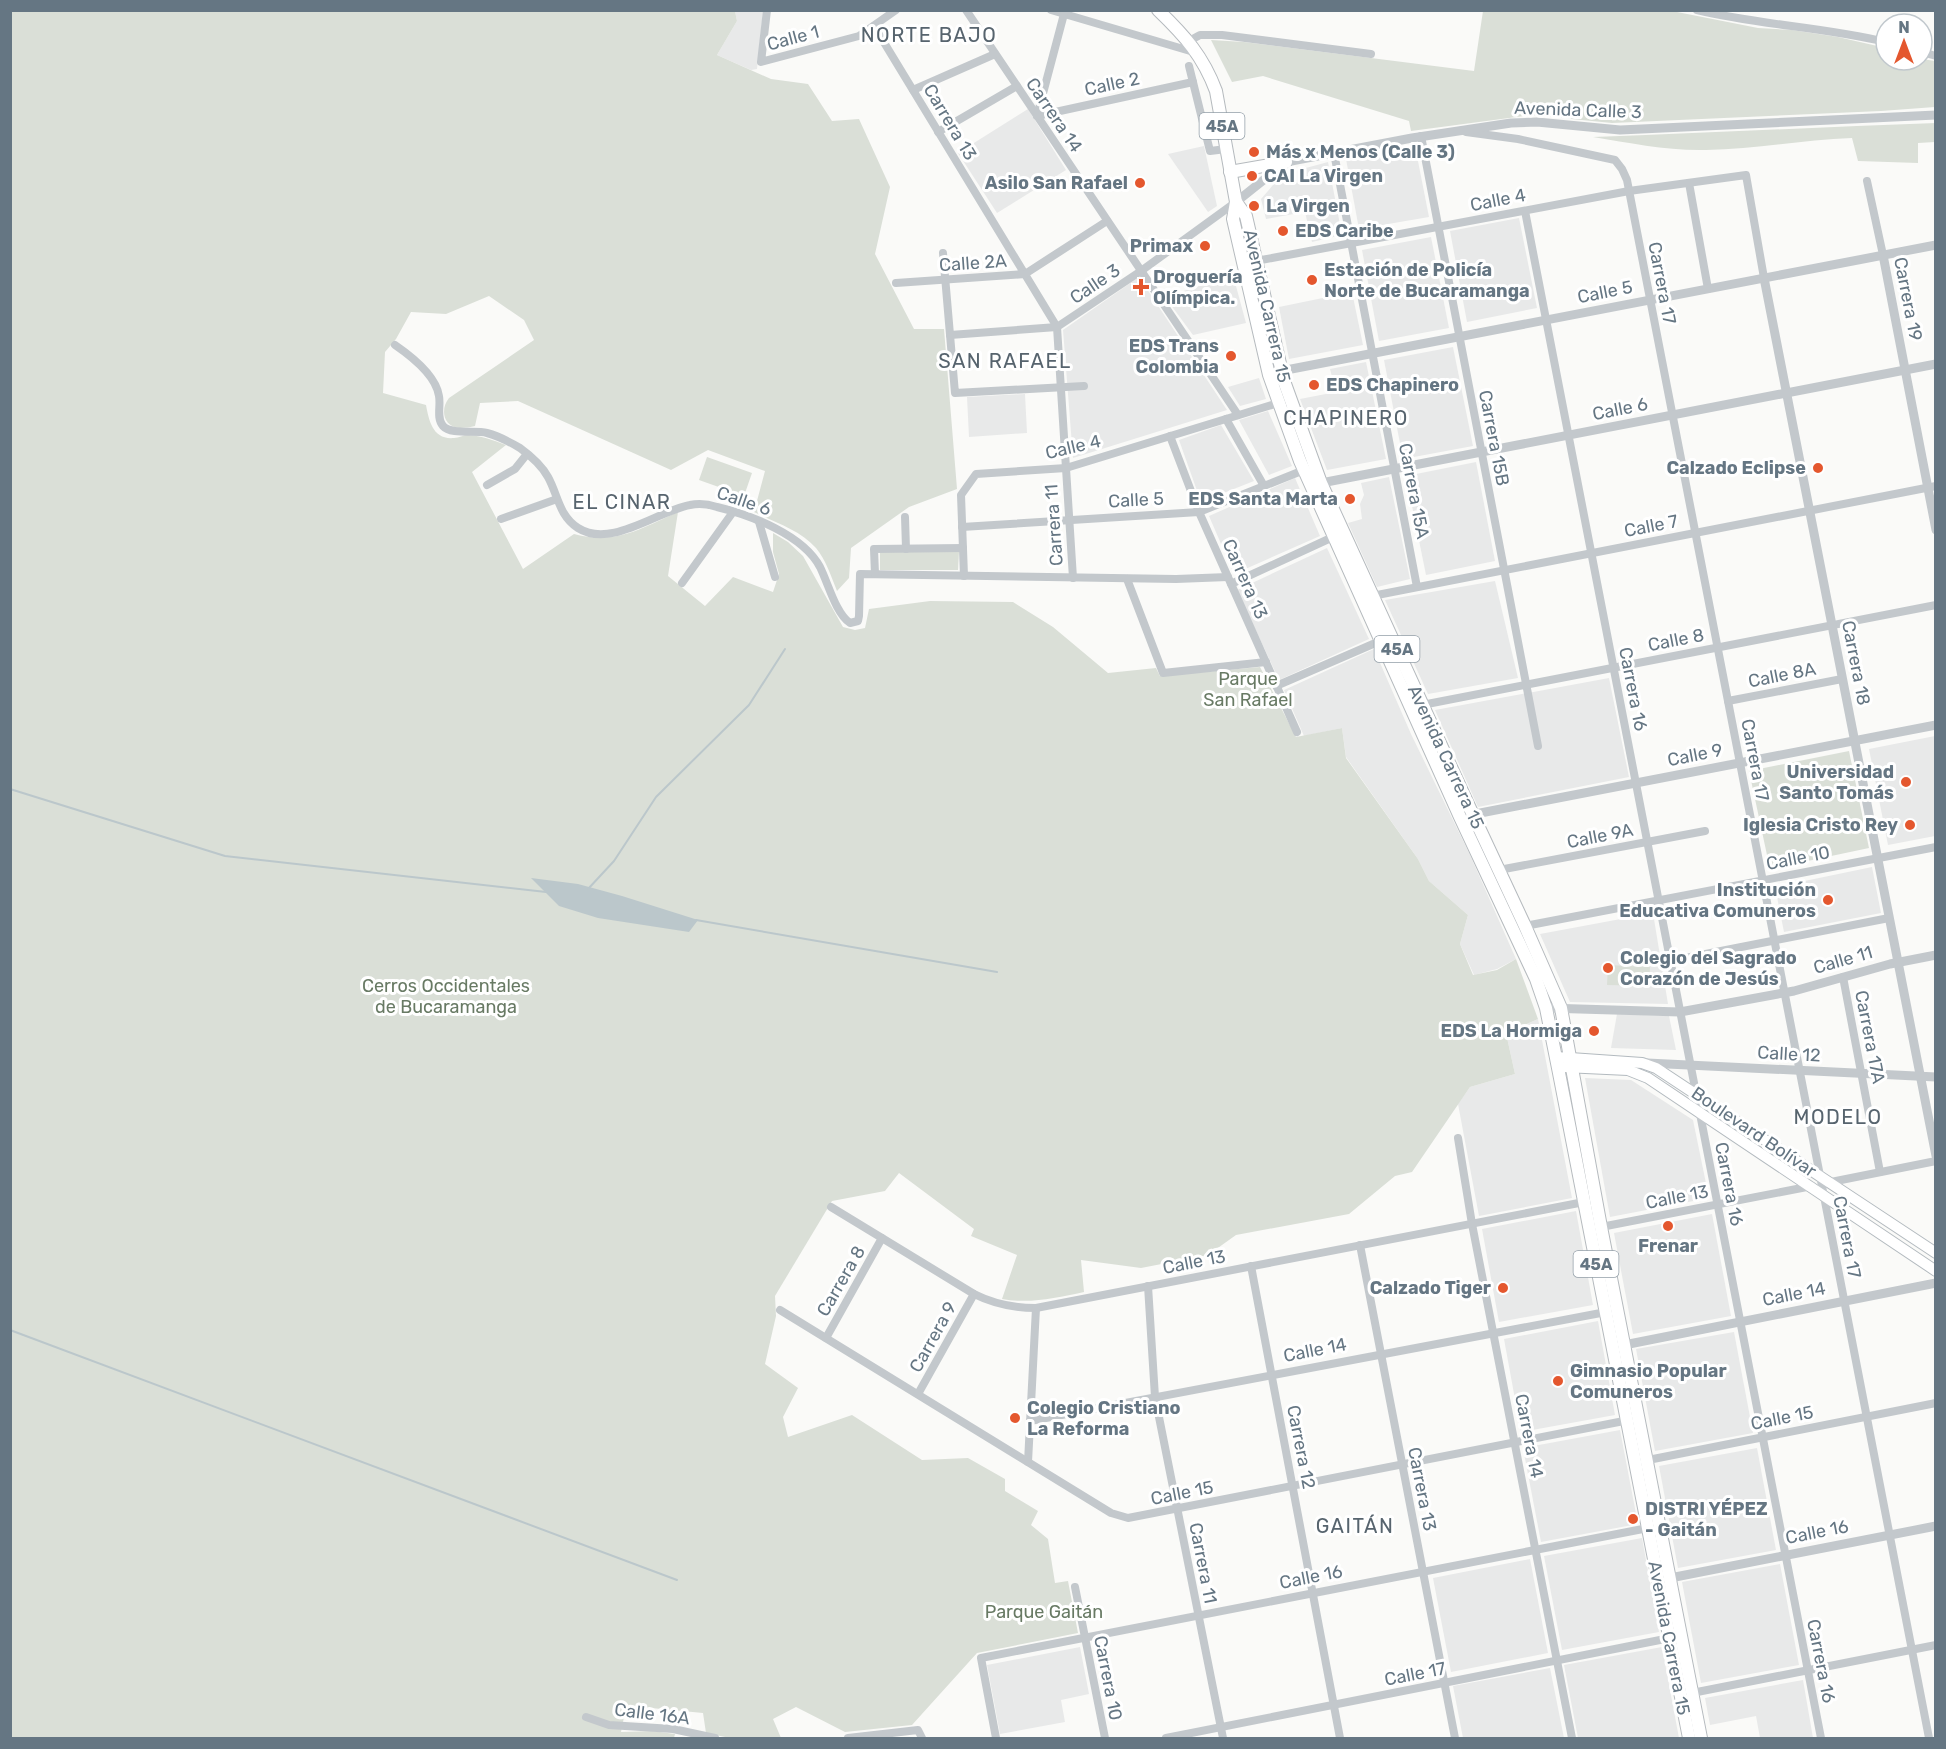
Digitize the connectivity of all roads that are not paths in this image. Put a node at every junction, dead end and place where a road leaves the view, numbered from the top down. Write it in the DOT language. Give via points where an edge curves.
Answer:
graph roads {
  1 [pos="767,10"];
  2 [pos="896,10"];
  3 [pos="966,10"];
  4 [pos="1052,10"];
  5 [pos="1158,10"];
  6 [pos="1697,10"];
  7 [pos="1064,14"];
  8 [pos="874,26"];
  9 [pos="1874,39"];
  10 [pos="1189,41"];
  11 [pos="995,54"];
  12 [pos="1198,54"];
  13 [pos="1371,54"];
  14 [pos="1189,66"];
  15 [pos="1193,82"];
  16 [pos="1017,86"];
  17 [pos="913,90"];
  18 [pos="1935,115"];
  19 [pos="1037,116"];
  20 [pos="1457,131"];
  21 [pos="938,132"];
  22 [pos="1421,136"];
  23 [pos="1226,149"];
  24 [pos="1334,153"];
  25 [pos="1286,162"];
  26 [pos="1230,172"];
  27 [pos="1746,175"];
  28 [pos="1867,181"];
  29 [pos="1689,183"];
  30 [pos="1629,191"];
  31 [pos="1236,202"];
  32 [pos="1525,211"];
  33 [pos="1107,220"];
  34 [pos="1438,227"];
  35 [pos="1351,243"];
  36 [pos="1935,245"];
  37 [pos="943,253"];
  38 [pos="1882,255"];
  39 [pos="1256,261"];
  40 [pos="1141,271"];
  41 [pos="1025,274"];
  42 [pos="1764,278"];
  43 [pos="945,280"];
  44 [pos="897,283"];
  45 [pos="1708,289"];
  46 [pos="1650,300"];
  47 [pos="1546,320"];
  48 [pos="1057,327"];
  49 [pos="950,335"];
  50 [pos="1459,337"];
  51 [pos="395,345"];
  52 [pos="1372,354"];
  53 [pos="1935,364"];
  54 [pos="1905,370"];
  55 [pos="1281,371"];
  56 [pos="1084,386"];
  57 [pos="1060,388"];
  58 [pos="1787,393"];
  59 [pos="1278,403"];
  60 [pos="1238,415"];
  61 [pos="1672,416"];
  62 [pos="1226,419"];
  63 [pos="1170,436"];
  64 [pos="1568,436"];
  65 [pos="1481,453"];
  66 [pos="527,454"];
  67 [pos="1066,468"];
  68 [pos="1394,468"];
  69 [pos="1304,470"];
  70 [pos="1315,484"];
  71 [pos="487,486"];
  72 [pos="1264,486"];
  73 [pos="1931,487"];
  74 [pos="556,499"];
  75 [pos="1810,510"];
  76 [pos="734,512"];
  77 [pos="1199,512"];
  78 [pos="905,516"];
  79 [pos="501,519"];
  80 [pos="1069,520"];
  81 [pos="759,522"];
  82 [pos="962,526"];
  83 [pos="1935,530"];
  84 [pos="1695,533"];
  85 [pos="1333,537"];
  86 [pos="906,549"];
  87 [pos="963,549"];
  88 [pos="1591,553"];
  89 [pos="1504,570"];
  90 [pos="875,574"];
  91 [pos="964,576"];
  92 [pos="775,577"];
  93 [pos="1073,578"];
  94 [pos="1127,579"];
  95 [pos="1229,580"];
  96 [pos="682,583"];
  97 [pos="1417,587"];
  98 [pos="1372,596"];
  99 [pos="1935,605"];
  100 [pos="1832,625"];
  101 [pos="1380,641"];
  102 [pos="1718,647"];
  103 [pos="1266,662"];
  104 [pos="1614,668"];
  105 [pos="1842,679"];
  106 [pos="1526,685"];
  107 [pos="1276,686"];
  108 [pos="1728,701"];
  109 [pos="1422,705"];
  110 [pos="1935,725"];
  111 [pos="1296,732"];
  112 [pos="1854,741"];
  113 [pos="1538,746"];
  114 [pos="1740,763"];
  115 [pos="1636,783"];
  116 [pos="1466,816"];
  117 [pos="1706,831"];
  118 [pos="1647,842"];
  119 [pos="1935,847"];
  120 [pos="1877,858"];
  121 [pos="1499,870"];
  122 [pos="1763,880"];
  123 [pos="1659,900"];
  124 [pos="1889,918"];
  125 [pos="1525,926"];
  126 [pos="1775,940"];
  127 [pos="1935,955"];
  128 [pos="1670,961"];
  129 [pos="1898,962"];
  130 [pos="1844,977"];
  131 [pos="1785,993"];
  132 [pos="1546,1008"];
  133 [pos="1561,1008"];
  134 [pos="1680,1012"];
  135 [pos="1557,1062"];
  136 [pos="1571,1063"];
  137 [pos="1642,1063"];
  138 [pos="1691,1065"];
  139 [pos="1800,1071"];
  140 [pos="1861,1073"];
  141 [pos="1920,1076"];
  142 [pos="1935,1077"];
  143 [pos="1696,1094"];
  144 [pos="1700,1112"];
  145 [pos="1458,1138"];
  146 [pos="1935,1156"];
  147 [pos="1935,1161"];
  148 [pos="1880,1172"];
  149 [pos="1824,1181"];
  150 [pos="1809,1186"];
  151 [pos="1824,1196"];
  152 [pos="1584,1202"];
  153 [pos="1718,1204"];
  154 [pos="831,1207"];
  155 [pos="1473,1224"];
  156 [pos="1601,1227"];
  157 [pos="882,1238"];
  158 [pos="1360,1245"];
  159 [pos="1935,1253"];
  160 [pos="1251,1266"];
  161 [pos="1935,1272"];
  162 [pos="1935,1283"];
  163 [pos="1148,1286"];
  164 [pos="974,1294"];
  165 [pos="1845,1301"];
  166 [pos="1036,1308"];
  167 [pos="780,1310"];
  168 [pos="1606,1312"];
  169 [pos="1740,1322"];
  170 [pos="1494,1333"];
  171 [pos="826,1338"];
  172 [pos="1624,1345"];
  173 [pos="1381,1354"];
  174 [pos="1272,1375"];
  175 [pos="918,1394"];
  176 [pos="1155,1397"];
  177 [pos="1935,1403"];
  178 [pos="1867,1417"];
  179 [pos="1633,1419"];
  180 [pos="1030,1421"];
  181 [pos="1763,1437"];
  182 [pos="1515,1442"];
  183 [pos="1641,1461"];
  184 [pos="1028,1462"];
  185 [pos="1402,1465"];
  186 [pos="1293,1487"];
  187 [pos="1177,1510"];
  188 [pos="1935,1526"];
  189 [pos="1648,1528"];
  190 [pos="1889,1535"];
  191 [pos="1535,1550"];
  192 [pos="1786,1555"];
  193 [pos="1423,1572"];
  194 [pos="1670,1578"];
  195 [pos="1075,1587"];
  196 [pos="1313,1594"];
  197 [pos="1198,1616"];
  198 [pos="1085,1638"];
  199 [pos="1670,1638"];
  200 [pos="1935,1645"];
  201 [pos="1912,1650"];
  202 [pos="1557,1661"];
  203 [pos="1808,1670"];
  204 [pos="1444,1683"];
  205 [pos="1692,1693"];
  206 [pos="1334,1705"];
  207 [pos="586,1717"];
  208 [pos="1221,1728"];
  209 [pos="715,1738"];
  210 [pos="848,1738"];
  211 [pos="922,1738"];
  212 [pos="996,1738"];
  213 [pos="1105,1738"];
  214 [pos="1166,1738"];
  215 [pos="1223,1738"];
  216 [pos="1340,1738"];
  217 [pos="1455,1738"];
  218 [pos="1572,1738"];
  219 [pos="1689,1738"];
  220 [pos="1701,1738"];
  221 [pos="1821,1738"];
  222 [pos="1929,1738"];
  1 -- 8 [label="street, Calle 1" via="761,62 859,36"];
  2 -- 8 [label="street, Calle 1"];
  3 -- 11 [label="street, Carrera 14"];
  4 -- 7 [label="street"];
  5 -- 10 [label="main road, 45A"];
  6 -- 9 [label="street"];
  7 -- 12 [label="street"];
  7 -- 19 [label="street"];
  8 -- 17 [label="street, Carrera 13"];
  10 -- 12 [label="main road, 45A"];
  10 -- 13 [label="street" via="1200,35 1222,35"];
  11 -- 16 [label="street, Carrera 14"];
  11 -- 17 [label="street"];
  12 -- 23 [label="main road, 45A" via="1216,91"];
  14 -- 15 [label="street"];
  15 -- 19 [label="street, Calle 2"];
  15 -- 23 [label="street" via="1210,151"];
  16 -- 19 [label="street, Carrera 14"];
  16 -- 21 [label="street"];
  17 -- 21 [label="street, Carrera 13"];
  18 -- 20 [label="street, Avenida Calle 3" via="1620,130 1523,122"];
  19 -- 33 [label="street, Carrera 14"];
  20 -- 22 [label="street, Avenida Calle 3"];
  20 -- 30 [label="street, Carrera 17" via="1518,139 1615,160"];
  21 -- 41 [label="street, Carrera 13"];
  22 -- 24 [label="street, Avenida Calle 3"];
  22 -- 34 [label="street, Carrera 15B"];
  23 -- 26 [label="main road, 45A"];
  24 -- 25 [label="street, Avenida Calle 3"];
  24 -- 35 [label="street, Carrera 15A"];
  25 -- 26 [label="main road"];
  25 -- 31 [label="street, Avenida Calle 3"];
  26 -- 31 [label="main road, 45A"];
  27 -- 29 [label="street, Calle 4"];
  27 -- 42 [label="street, Carrera 18"];
  28 -- 38 [label="street, Carrera 19"];
  29 -- 30 [label="street, Calle 4"];
  29 -- 45 [label="street"];
  30 -- 32 [label="street, Calle 4"];
  30 -- 46 [label="street, Carrera 17"];
  31 -- 39 [label="main road, Avenida Carrera 15 / 45A" via="1246,216"];
  31 -- 40 [label="street, Calle 3"];
  31 -- 59 [label="main road, Avenida Carrera 15 / 45A" via="1233,219"];
  32 -- 34 [label="street, Calle 4"];
  32 -- 47 [label="street, Carrera 16"];
  33 -- 40 [label="street, Carrera 14"];
  33 -- 41 [label="street, Calle 2A"];
  34 -- 35 [label="street, Calle 4"];
  34 -- 50 [label="street, Carrera 15B"];
  35 -- 39 [label="street, Calle 4"];
  35 -- 52 [label="street, Carrera 15A"];
  36 -- 38 [label="street, Calle 5"];
  37 -- 43 [label="street"];
  38 -- 42 [label="street, Calle 5"];
  38 -- 54 [label="street, Carrera 19"];
  39 -- 55 [label="main road, Avenida Carrera 15 / 45A"];
  40 -- 48 [label="street, Calle 3"];
  40 -- 60 [label="street, Carrera 14"];
  41 -- 43 [label="street, Calle 2A"];
  41 -- 48 [label="street, Carrera 13"];
  42 -- 45 [label="street, Calle 5"];
  42 -- 58 [label="street, Carrera 18"];
  43 -- 44 [label="street, Calle 2A"];
  43 -- 49 [label="street"];
  45 -- 46 [label="street, Calle 5"];
  46 -- 47 [label="street, Calle 5"];
  46 -- 61 [label="street, Carrera 17"];
  47 -- 50 [label="street, Calle 5"];
  47 -- 64 [label="street, Carrera 16"];
  48 -- 49 [label="street, Calle 3"];
  48 -- 57 [label="street, Carrera 11"];
  49 -- 57 [label="street" via="955,393"];
  50 -- 52 [label="street, Calle 5"];
  50 -- 65 [label="street, Carrera 15B"];
  51 -- 66 [label="street, Calle 6" via="414,359 437,388 442,426 454,432 487,433"];
  52 -- 55 [label="street, Calle 5"];
  52 -- 68 [label="street, Carrera 15A"];
  53 -- 54 [label="street, Calle 6"];
  54 -- 58 [label="street, Calle 6"];
  54 -- 73 [label="street, Carrera 19"];
  55 -- 70 [label="main road, Avenida Carrera 15 / 45A"];
  56 -- 57 [label="street"];
  57 -- 67 [label="street, Carrera 11"];
  58 -- 61 [label="street, Calle 6"];
  58 -- 75 [label="street, Carrera 18"];
  59 -- 60 [label="street, Calle 4"];
  59 -- 69 [label="main road, Avenida Carrera 15 / 45A"];
  60 -- 62 [label="street, Calle 4"];
  61 -- 64 [label="street, Calle 6"];
  61 -- 84 [label="street, Carrera 17"];
  62 -- 63 [label="street, Calle 4"];
  62 -- 72 [label="street"];
  63 -- 67 [label="street, Calle 4"];
  63 -- 77 [label="street, Carrera 13"];
  64 -- 65 [label="street, Calle 6"];
  64 -- 88 [label="street, Carrera 16"];
  65 -- 68 [label="street, Calle 6"];
  65 -- 89 [label="street, Carrera 15B"];
  66 -- 71 [label="street" via="515,469"];
  66 -- 74 [label="street, Calle 6" via="548,476"];
  67 -- 80 [label="street, Carrera 11"];
  67 -- 82 [label="street, Calle 4" via="976,474 962,495"];
  68 -- 70 [label="street, Calle 6"];
  68 -- 97 [label="street, Carrera 15A"];
  69 -- 70 [label="main road, Avenida Carrera 15 / 45A"];
  69 -- 72 [label="street, Calle 5"];
  70 -- 85 [label="main road, Avenida Carrera 15 / 45A"];
  70 -- 98 [label="main road, Avenida Carrera 15 / 45A"];
  72 -- 77 [label="street, Calle 5"];
  73 -- 75 [label="street, Calle 7"];
  73 -- 83 [label="street, Carrera 19"];
  74 -- 76 [label="street, Calle 6" via="573,524 595,534 624,529 689,505 705,504"];
  74 -- 79 [label="street"];
  75 -- 84 [label="street, Calle 7"];
  75 -- 100 [label="street, Carrera 18"];
  76 -- 81 [label="street, Calle 6"];
  76 -- 96 [label="street"];
  77 -- 80 [label="street, Calle 5"];
  77 -- 95 [label="street, Carrera 13"];
  78 -- 86 [label="street"];
  80 -- 82 [label="street, Calle 5"];
  80 -- 93 [label="street, Carrera 11"];
  81 -- 90 [label="street, Calle 6" via="806,549 850,623 858,621 860,574"];
  81 -- 92 [label="street"];
  82 -- 87 [label="street"];
  84 -- 88 [label="street, Calle 7"];
  84 -- 102 [label="street, Carrera 17"];
  85 -- 95 [label="street"];
  85 -- 101 [label="main road, Avenida Carrera 15 / 45A"];
  86 -- 87 [label="street"];
  86 -- 90 [label="street" via="874,549"];
  87 -- 91 [label="street"];
  88 -- 89 [label="street, Calle 7"];
  88 -- 104 [label="street, Carrera 16"];
  89 -- 97 [label="street, Calle 7"];
  89 -- 106 [label="street, Carrera 15B"];
  90 -- 91 [label="street"];
  91 -- 93 [label="street"];
  93 -- 94 [label="street"];
  94 -- 95 [label="street"];
  94 -- 103 [label="street" via="1163,673"];
  95 -- 103 [label="street, Carrera 13"];
  97 -- 98 [label="street, Calle 7"];
  98 -- 109 [label="main road, Avenida Carrera 15 / 45A"];
  99 -- 100 [label="street, Calle 8"];
  100 -- 102 [label="street, Calle 8"];
  100 -- 105 [label="street, Carrera 18"];
  101 -- 107 [label="street"];
  101 -- 116 [label="main road, Avenida Carrera 15 / 45A"];
  102 -- 104 [label="street, Calle 8"];
  102 -- 108 [label="street, Carrera 17"];
  103 -- 107 [label="street, Carrera 13"];
  104 -- 106 [label="street, Calle 8"];
  104 -- 115 [label="street, Carrera 16"];
  105 -- 108 [label="street, Calle 8A"];
  105 -- 112 [label="street, Carrera 18"];
  106 -- 109 [label="street, Calle 8"];
  106 -- 113 [label="street, Carrera 15B"];
  107 -- 111 [label="street, Carrera 13"];
  108 -- 114 [label="street, Carrera 17"];
  109 -- 116 [label="main road, Avenida Carrera 15 / 45A"];
  110 -- 112 [label="street, Calle 9"];
  112 -- 114 [label="street, Calle 9"];
  112 -- 120 [label="street, Carrera 18"];
  114 -- 115 [label="street, Calle 9"];
  114 -- 122 [label="street, Carrera 17"];
  115 -- 116 [label="street, Calle 9"];
  115 -- 118 [label="street, Carrera 16"];
  116 -- 121 [label="main road, Avenida Carrera 15 / 45A"];
  116 -- 132 [label="main road, Avenida Carrera 15 / 45A"];
  117 -- 118 [label="street, Calle 9A"];
  118 -- 121 [label="street, Calle 9A"];
  118 -- 123 [label="street, Carrera 16"];
  119 -- 120 [label="street, Calle 10"];
  120 -- 122 [label="street, Calle 10"];
  120 -- 124 [label="street, Carrera 18"];
  121 -- 125 [label="main road, Avenida Carrera 15 / 45A"];
  122 -- 123 [label="street, Calle 10"];
  122 -- 126 [label="street, Carrera 17"];
  123 -- 125 [label="street, Calle 10"];
  123 -- 128 [label="street, Carrera 16"];
  124 -- 126 [label="street"];
  124 -- 129 [label="street, Carrera 18"];
  125 -- 133 [label="main road, Avenida Carrera 15 / 45A"];
  126 -- 128 [label="street"];
  126 -- 131 [label="street, Carrera 17"];
  127 -- 129 [label="street, Calle 11"];
  128 -- 134 [label="street, Carrera 16"];
  129 -- 130 [label="street, Calle 11"];
  129 -- 141 [label="street, Carrera 18"];
  130 -- 131 [label="street, Calle 11"];
  130 -- 140 [label="street, Carrera 17A"];
  131 -- 134 [label="street, Calle 11"];
  131 -- 139 [label="street, Carrera 17"];
  132 -- 133 [label="street, Calle 11"];
  132 -- 135 [label="main road, Avenida Carrera 15 / 45A"];
  133 -- 134 [label="street, Calle 11"];
  133 -- 136 [label="main road, Avenida Carrera 15 / 45A"];
  134 -- 138 [label="street, Carrera 16"];
  135 -- 136 [label="main road"];
  135 -- 152 [label="main road, Avenida Carrera 15 / 45A"];
  136 -- 137 [label="main road, Boulevard Bolívar"];
  136 -- 144 [label="main road, Boulevard Bolívar" via="1641,1074"];
  136 -- 156 [label="main road, Avenida Carrera 15 / 45A"];
  137 -- 138 [label="street, Calle 12"];
  137 -- 143 [label="main road, Boulevard Bolívar"];
  138 -- 139 [label="street, Calle 12"];
  138 -- 143 [label="street, Carrera 16"];
  139 -- 140 [label="street, Calle 12"];
  139 -- 149 [label="street, Carrera 17"];
  140 -- 141 [label="street, Calle 12"];
  140 -- 148 [label="street, Carrera 17A"];
  141 -- 142 [label="street, Calle 12"];
  141 -- 146 [label="street, Carrera 18"];
  143 -- 144 [label="street, Carrera 16"];
  143 -- 149 [label="main road, Boulevard Bolívar"];
  144 -- 150 [label="main road, Boulevard Bolívar"];
  144 -- 153 [label="street, Carrera 16"];
  145 -- 155 [label="street, Carrera 14"];
  147 -- 148 [label="street, Calle 13"];
  148 -- 149 [label="street, Calle 13"];
  149 -- 150 [label="street, Calle 13"];
  149 -- 151 [label="street, Carrera 17"];
  149 -- 159 [label="main road, Boulevard Bolívar"];
  150 -- 151 [label="main road, Boulevard Bolívar"];
  150 -- 153 [label="street, Calle 13"];
  151 -- 161 [label="main road, Boulevard Bolívar"];
  151 -- 165 [label="street, Carrera 17"];
  152 -- 155 [label="street, Calle 13"];
  152 -- 168 [label="main road, Avenida Carrera 15 / 45A"];
  153 -- 156 [label="street, Calle 13"];
  153 -- 169 [label="street, Carrera 16"];
  154 -- 157 [label="street, Calle 13"];
  155 -- 158 [label="street, Calle 13"];
  155 -- 170 [label="street, Carrera 14"];
  156 -- 172 [label="main road, Avenida Carrera 15 / 45A"];
  157 -- 164 [label="street, Calle 13"];
  157 -- 171 [label="street, Carrera 8"];
  158 -- 160 [label="street, Calle 13"];
  158 -- 173 [label="street, Carrera 13"];
  160 -- 163 [label="street, Calle 13"];
  160 -- 174 [label="street, Carrera 12"];
  162 -- 165 [label="street, Calle 14"];
  163 -- 166 [label="street, Calle 13"];
  163 -- 176 [label="street, Carrera 11"];
  164 -- 166 [label="street, Calle 13" via="1004,1305"];
  164 -- 175 [label="street, Carrera 9"];
  165 -- 169 [label="street, Calle 14"];
  165 -- 178 [label="street, Carrera 17"];
  166 -- 180 [label="street"];
  167 -- 171 [label="street, Calle 15"];
  168 -- 170 [label="street, Calle 14"];
  168 -- 179 [label="main road, Avenida Carrera 15 / 45A"];
  169 -- 172 [label="street, Calle 14"];
  169 -- 181 [label="street, Carrera 16"];
  170 -- 173 [label="street, Calle 14"];
  170 -- 182 [label="street, Carrera 14"];
  171 -- 175 [label="street, Calle 15"];
  172 -- 179 [label="main road, Avenida Carrera 15 / 45A"];
  173 -- 174 [label="street, Calle 14"];
  173 -- 185 [label="street, Carrera 13"];
  174 -- 176 [label="street, Calle 14"];
  174 -- 186 [label="street, Carrera 12"];
  175 -- 184 [label="street, Calle 15"];
  176 -- 180 [label="street, Calle 14"];
  176 -- 187 [label="street, Carrera 11"];
  177 -- 178 [label="street, Calle 15"];
  178 -- 181 [label="street, Calle 15"];
  178 -- 190 [label="street, Carrera 17"];
  179 -- 182 [label="street, Calle 15"];
  179 -- 183 [label="main road, Avenida Carrera 15 / 45A"];
  180 -- 184 [label="street"];
  181 -- 183 [label="street, Calle 15"];
  181 -- 192 [label="street, Carrera 16"];
  182 -- 185 [label="street, Calle 15"];
  182 -- 191 [label="street, Carrera 14"];
  183 -- 189 [label="main road, Avenida Carrera 15 / 45A"];
  183 -- 194 [label="main road, Avenida Carrera 15 / 45A"];
  184 -- 187 [label="street, Calle 15" via="1119,1516 1140,1517"];
  185 -- 186 [label="street, Calle 15"];
  185 -- 193 [label="street, Carrera 13"];
  186 -- 187 [label="street, Calle 15"];
  186 -- 196 [label="street, Carrera 12"];
  187 -- 197 [label="street, Carrera 11"];
  188 -- 190 [label="street, Calle 16"];
  189 -- 191 [label="street, Calle 16"];
  189 -- 199 [label="main road, Avenida Carrera 15 / 45A"];
  190 -- 192 [label="street, Calle 16"];
  190 -- 201 [label="street, Carrera 17"];
  191 -- 193 [label="street, Calle 16"];
  191 -- 202 [label="street, Carrera 14"];
  192 -- 194 [label="street, Calle 16"];
  192 -- 203 [label="street, Carrera 16"];
  193 -- 196 [label="street, Calle 16"];
  193 -- 204 [label="street, Carrera 13"];
  194 -- 205 [label="main road, Avenida Carrera 15 / 45A"];
  195 -- 198 [label="street, Carrera 10"];
  196 -- 197 [label="street, Calle 16"];
  196 -- 206 [label="street, Carrera 12"];
  197 -- 198 [label="street, Calle 16"];
  197 -- 208 [label="street, Carrera 11"];
  198 -- 212 [label="street, Calle 16" via="981,1658"];
  198 -- 213 [label="street, Carrera 10"];
  199 -- 202 [label="street, Calle 17"];
  199 -- 219 [label="main road, Avenida Carrera 15 / 45A"];
  200 -- 201 [label="street"];
  201 -- 203 [label="street"];
  201 -- 222 [label="street, Carrera 17"];
  202 -- 204 [label="street, Calle 17"];
  202 -- 218 [label="street, Carrera 14"];
  203 -- 205 [label="street"];
  203 -- 221 [label="street, Carrera 16"];
  204 -- 206 [label="street, Calle 17"];
  204 -- 217 [label="street, Carrera 13"];
  205 -- 220 [label="main road, Avenida Carrera 15 / 45A"];
  206 -- 208 [label="street, Calle 17"];
  206 -- 216 [label="street, Carrera 12"];
  207 -- 209 [label="street, Calle 16A" via="609,1725 673,1729"];
  208 -- 214 [label="street, Calle 17"];
  208 -- 215 [label="street, Carrera 11"];
  210 -- 211 [label="street" via="918,1730"];
}
